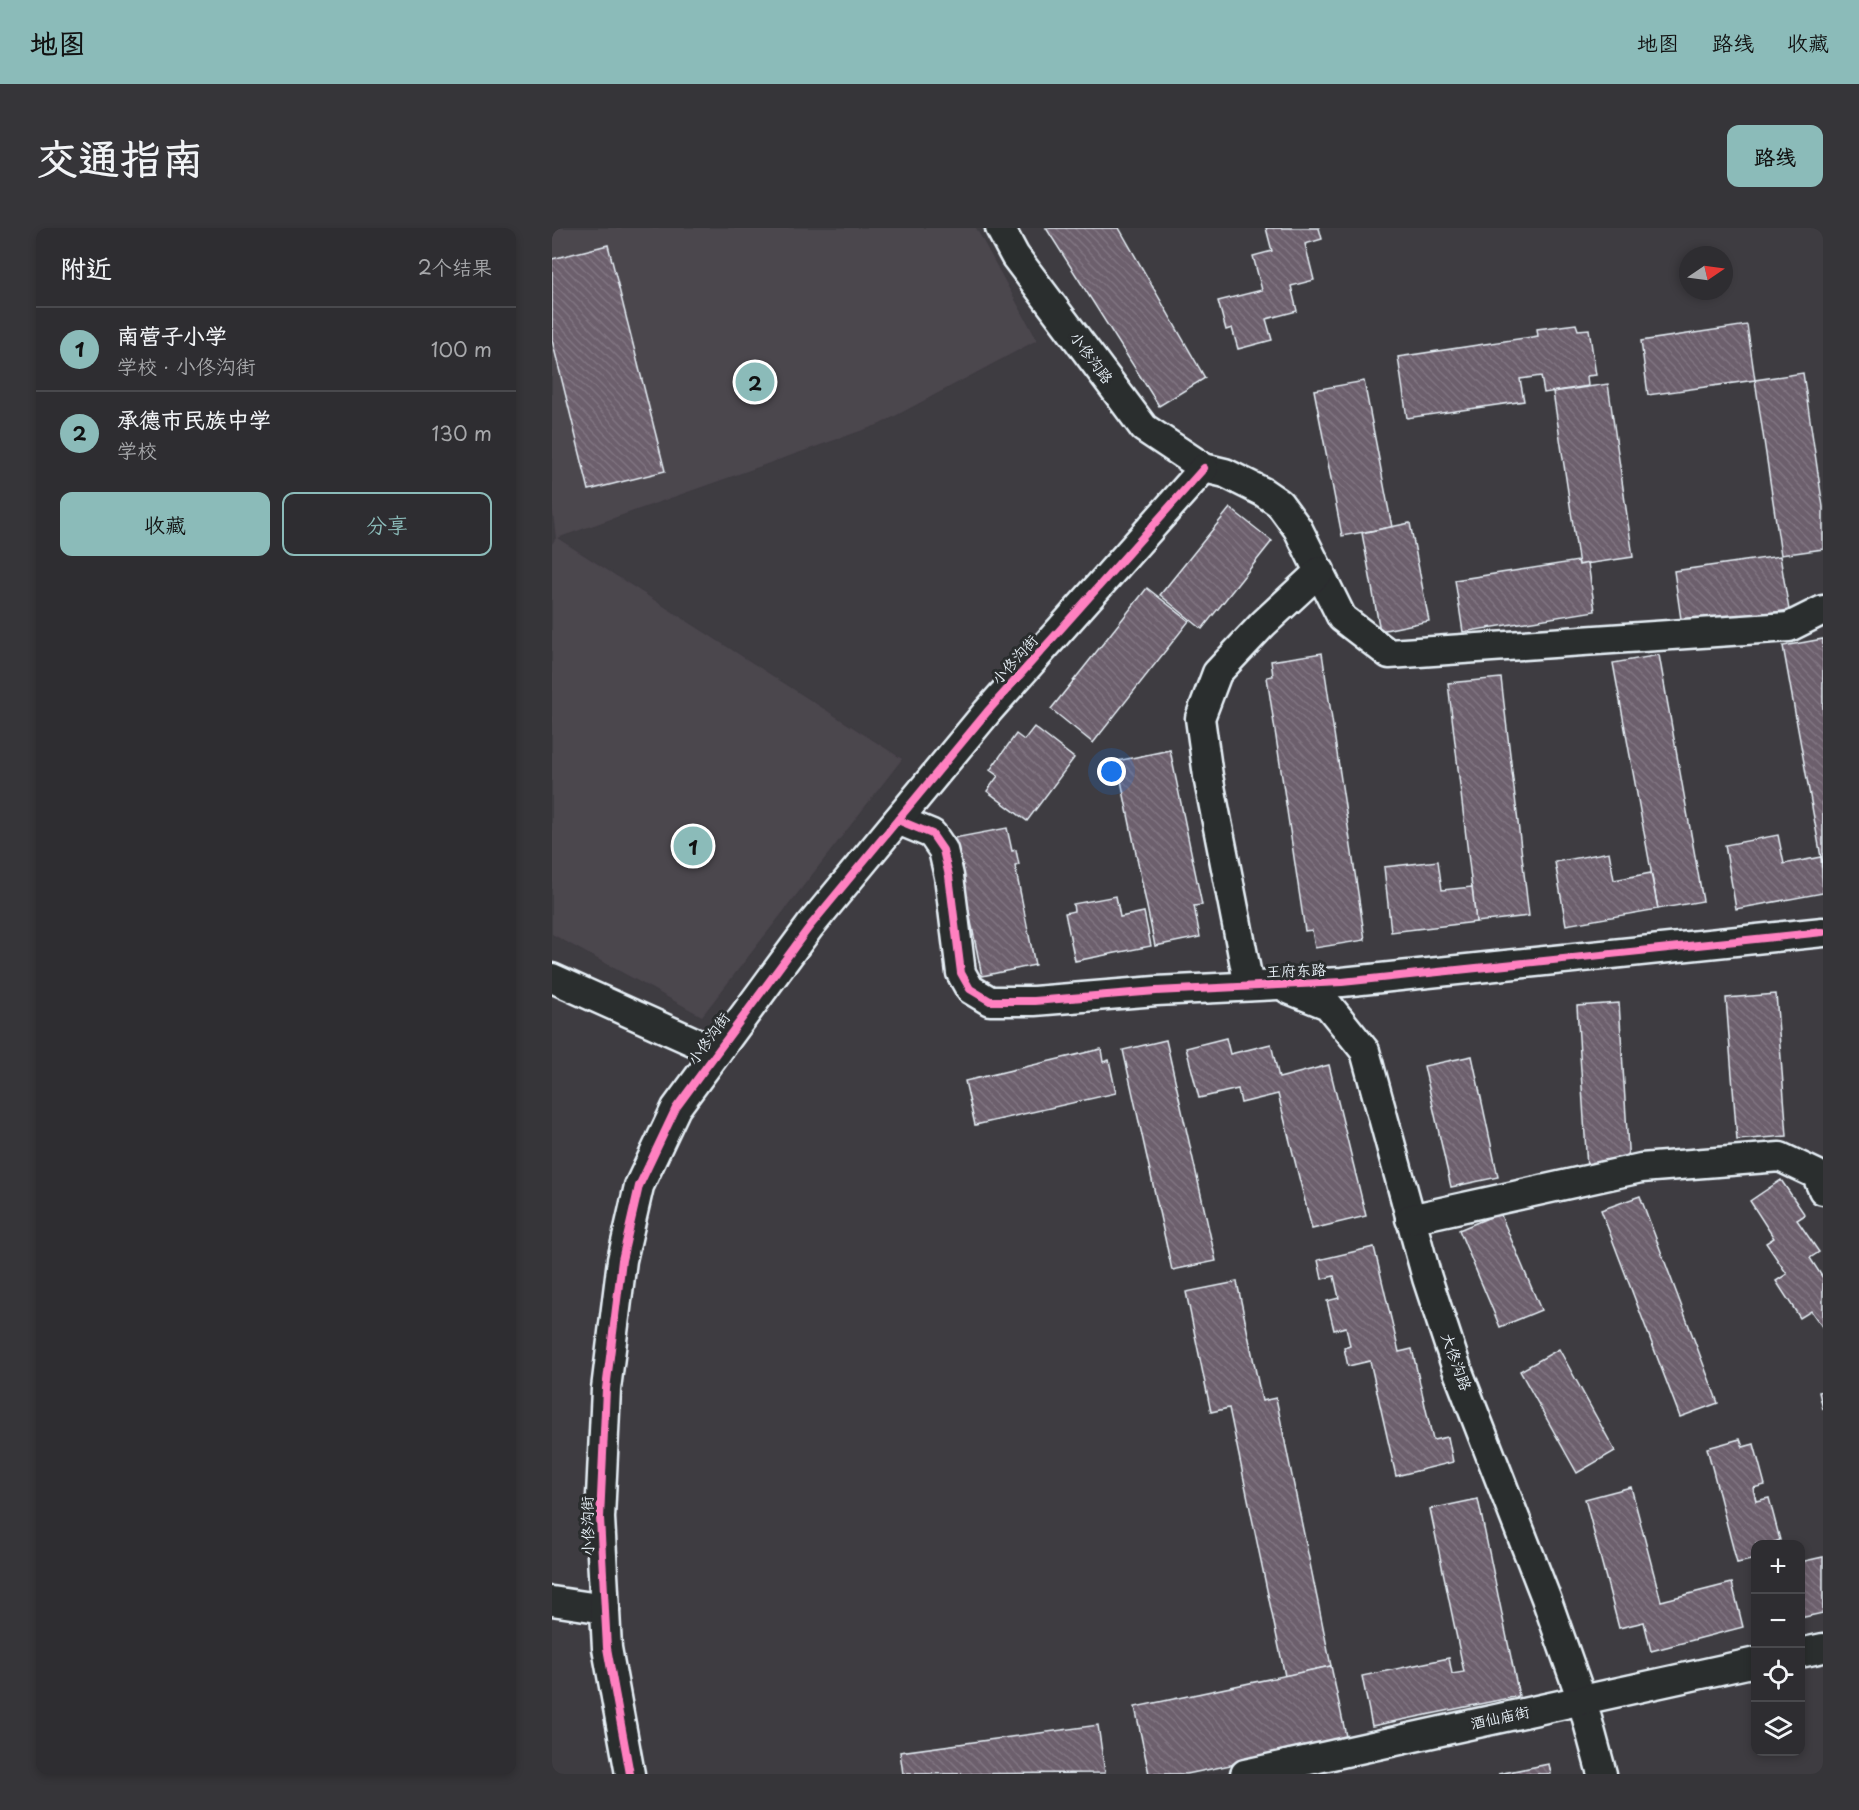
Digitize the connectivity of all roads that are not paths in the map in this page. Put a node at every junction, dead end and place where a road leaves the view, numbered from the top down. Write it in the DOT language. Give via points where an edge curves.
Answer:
graph roads {
  1 [pos="1000,228"];
  2 [pos="1204,468"];
  3 [pos="1320,571"];
  4 [pos="1823,610"];
  5 [pos="898,820"];
  6 [pos="1823,932"];
  7 [pos="552,978"];
  8 [pos="1278,985"];
  9 [pos="1249,986"];
  10 [pos="717,1052"];
  11 [pos="1823,1190"];
  12 [pos="1410,1219"];
  13 [pos="552,1601"];
  14 [pos="605,1609"];
  15 [pos="1823,1648"];
  16 [pos="1805,1652"];
  17 [pos="1751,1663"];
  18 [pos="1582,1700"];
  19 [pos="630,1774"];
  20 [pos="1245,1774"];
  21 [pos="1602,1774"];
  1 -- 2 [label="street, 小佟沟路" via="1015,256 1144,428"];
  2 -- 3 [label="street, 小佟沟路" via="1225,473 1279,503"];
  2 -- 5 [label="street, 小佟沟街" via="987,711"];
  3 -- 4 [label="street, 小佟沟路" via="1342,618 1389,654 1789,627"];
  3 -- 9 [label="street" via="1217,673 1200,718"];
  5 -- 9 [label="street, 王府东路" via="932,834 943,850 961,973 970,989 990,1001"];
  5 -- 10 [label="street, 小佟沟街" via="810,926"];
  6 -- 8 [label="street, 王府东路" via="1342,982"];
  7 -- 10 [label="street"];
  8 -- 9 [label="street, 王府东路"];
  8 -- 12 [label="street, 大佟沟路" via="1328,1005 1365,1051"];
  10 -- 14 [label="street, 小佟沟街" via="676,1108 639,1186 622,1260 606,1389 600,1518"];
  11 -- 12 [label="street" via="1816,1174 1780,1157 1641,1168"];
  12 -- 18 [label="street, 大佟沟路" via="1457,1369"];
  13 -- 14 [label="street"];
  14 -- 19 [label="street, 小佟沟街" via="607,1648"];
  15 -- 16 [label="street"];
  17 -- 18 [label="street, 酒仙庙街"];
  18 -- 20 [label="street, 酒仙庙街"];
  18 -- 21 [label="street, 大佟沟路"];
}
